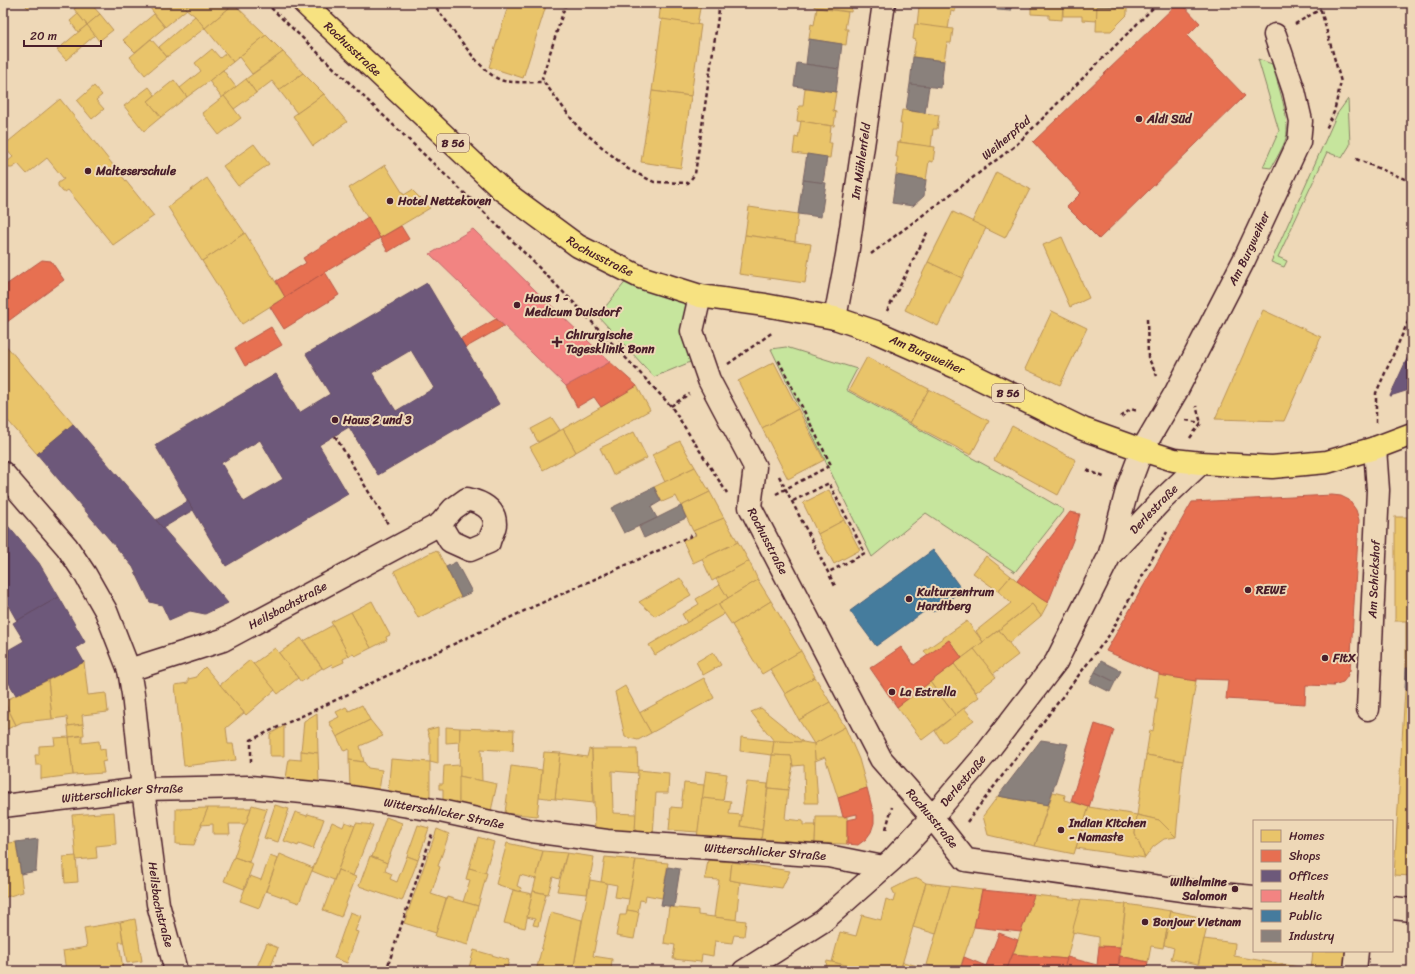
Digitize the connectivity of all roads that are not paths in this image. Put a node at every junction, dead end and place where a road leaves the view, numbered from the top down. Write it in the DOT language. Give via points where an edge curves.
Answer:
graph roads {
  1 [pos="304,3"];
  2 [pos="884,3"];
  3 [pos="1276,35"];
  4 [pos="700,296"];
  5 [pos="835,318"];
  6 [pos="1412,434"];
  7 [pos="1375,448"];
  8 [pos="1142,450"];
  9 [pos="1201,463"];
  10 [pos="3,473"];
  11 [pos="440,524"];
  12 [pos="1109,557"];
  13 [pos="129,670"];
  14 [pos="1368,709"];
  15 [pos="142,789"];
  16 [pos="3,806"];
  17 [pos="932,817"];
  18 [pos="884,867"];
  19 [pos="1253,897"];
  20 [pos="1393,908"];
  21 [pos="1412,910"];
  22 [pos="1357,952"];
  23 [pos="754,969"];
  24 [pos="176,971"];
  25 [pos="1354,971"];
  1 -- 4 [label="main road, Rochusstraße / B 56" via="502,190 578,246 640,277"];
  2 -- 5 [label="street, Im Mühlenfeld" via="847,255"];
  3 -- 8 [label="street, Am Burgweiher" via="1301,121 1299,142 1244,260 1176,392"];
  4 -- 5 [label="main road, Am Burgweiher / B 56"];
  4 -- 17 [label="street, Rochusstraße" via="692,331 709,380 755,467 750,507 881,758"];
  5 -- 8 [label="main road, Am Burgweiher / B 56" via="876,332 958,368 1083,429"];
  6 -- 7 [label="main road, Am Burgweiher / B 56"];
  7 -- 9 [label="main road, Am Burgweiher / B 56" via="1327,462 1272,467"];
  7 -- 14 [label="street, Am Schickshof" via="1378,490"];
  8 -- 9 [label="main road, Am Burgweiher / B 56" via="1174,460"];
  8 -- 12 [label="street, Derlestraße" via="1128,487"];
  9 -- 12 [label="street, Derlestraße"];
  10 -- 13 [label="street, Heilsbachstraße" via="67,548 85,574 106,611"];
  11 -- 13 [label="street, Heilsbachstraße" via="223,640"];
  12 -- 17 [label="street, Derlestraße" via="1056,662 984,756"];
  13 -- 15 [label="street, Heilsbachstraße"];
  15 -- 16 [label="street, Witterschlicker Straße"];
  15 -- 18 [label="street, Witterschlicker Straße" via="250,787 344,796 440,811 532,831 599,840 828,856"];
  15 -- 24 [label="street, Heilsbachstraße" via="158,904"];
  17 -- 18 [label="street, Derlestraße"];
  17 -- 19 [label="street, Rochusstraße" via="966,860 1189,891"];
  18 -- 23 [label="street, Derlestraße" via="823,921"];
  20 -- 21 [label="street"];
  22 -- 25 [label="street"];
}
